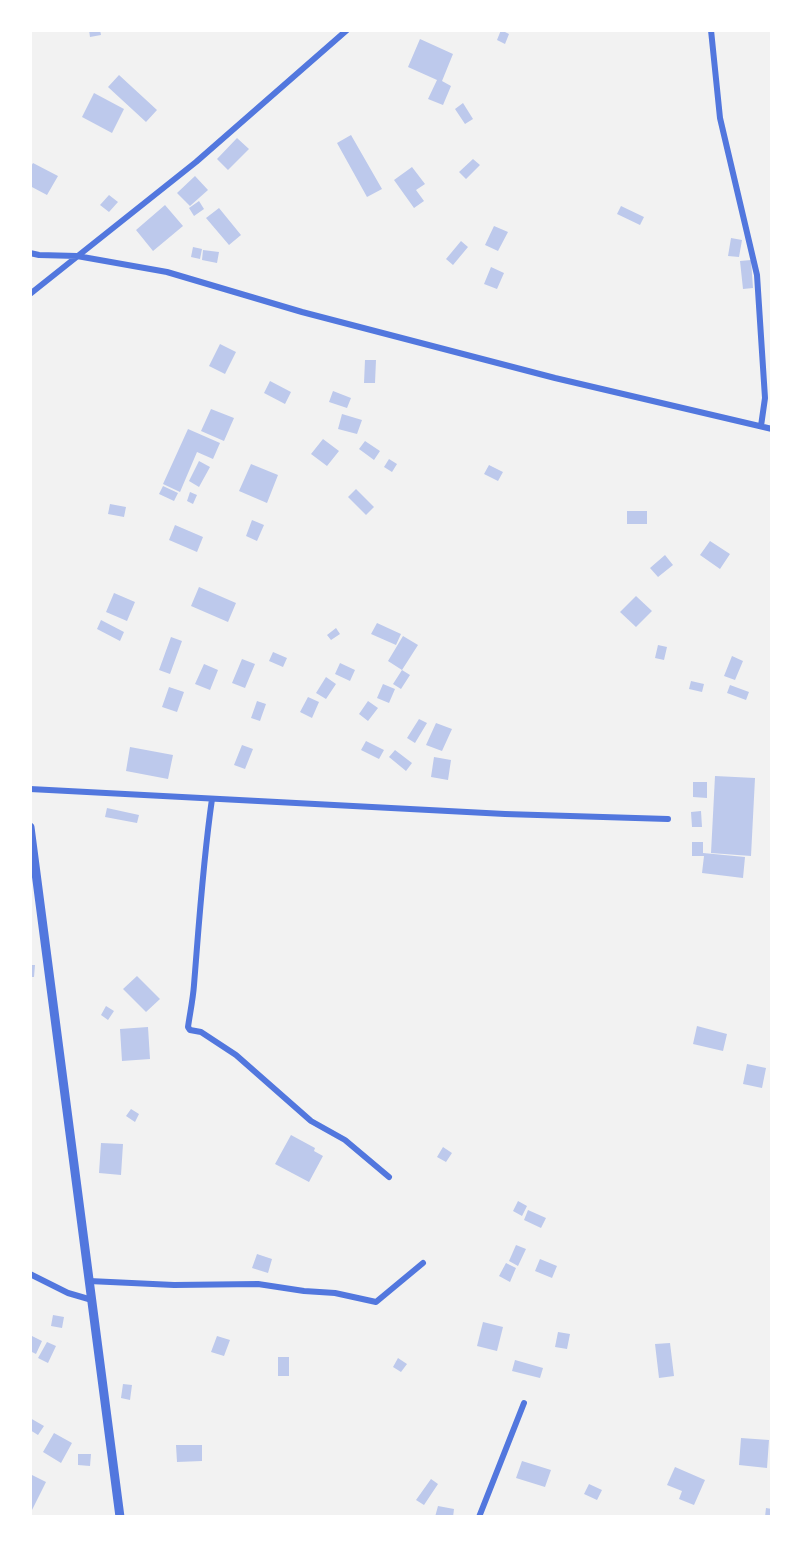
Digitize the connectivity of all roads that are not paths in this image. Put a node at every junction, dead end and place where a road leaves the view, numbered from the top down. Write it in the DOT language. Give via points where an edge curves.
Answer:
graph roads {
  1 [pos="347,30"];
  2 [pos="711,30"];
  3 [pos="30,254"];
  4 [pos="77,256"];
  5 [pos="30,294"];
  6 [pos="761,426"];
  7 [pos="772,429"];
  8 [pos="30,789"];
  9 [pos="212,799"];
  10 [pos="668,819"];
  11 [pos="30,827"];
  12 [pos="31,839"];
  13 [pos="389,1178"];
  14 [pos="423,1263"];
  15 [pos="30,1275"];
  16 [pos="89,1281"];
  17 [pos="92,1300"];
  18 [pos="525,1403"];
  19 [pos="120,1517"];
  20 [pos="478,1517"];
  1 -- 4 [label="street" via="196,162"];
  2 -- 6 [label="street" via="720,118 757,275 765,398"];
  3 -- 4 [label="street"];
  4 -- 5 [label="street"];
  4 -- 6 [label="street" via="167,272 302,312 555,378"];
  6 -- 7 [label="street"];
  8 -- 9 [label="street"];
  9 -- 10 [label="street"];
  9 -- 13 [label="street" via="188,1027 236,1055 311,1120 345,1140"];
  11 -- 12 [label="street"];
  12 -- 16 [label="street"];
  14 -- 16 [label="street" via="376,1302 258,1284"];
  15 -- 17 [label="street"];
  16 -- 17 [label="street"];
  17 -- 19 [label="street"];
  18 -- 20 [label="street"];
}
